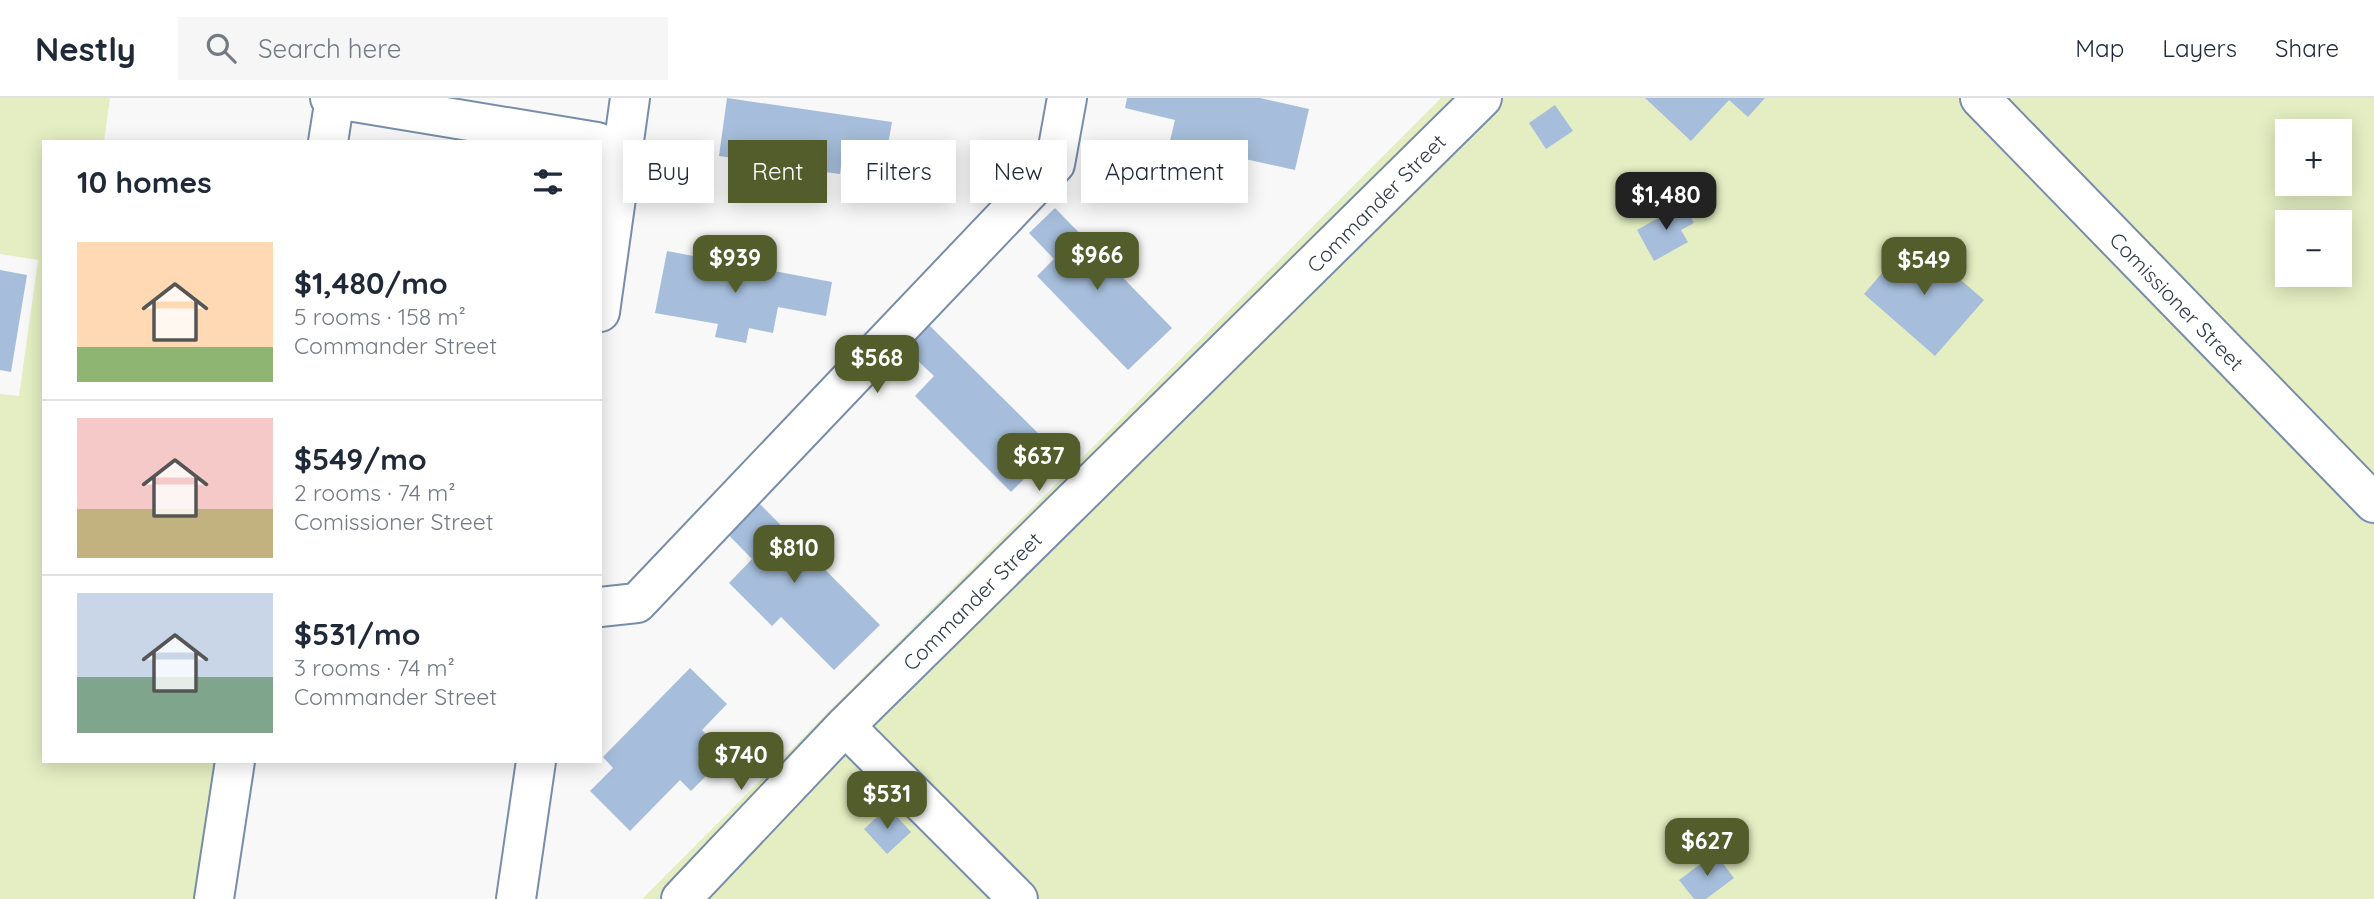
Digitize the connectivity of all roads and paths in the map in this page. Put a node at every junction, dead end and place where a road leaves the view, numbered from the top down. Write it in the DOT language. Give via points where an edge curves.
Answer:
graph roads {
  1 [pos="333,98"];
  2 [pos="630,98"];
  3 [pos="1067,98"];
  4 [pos="1482,98"];
  5 [pos="1980,98"];
  6 [pos="328,140"];
  7 [pos="589,140"];
  8 [pos="607,143"];
  9 [pos="602,264"];
  10 [pos="2374,503"];
  11 [pos="602,607"];
  12 [pos="845,726"];
  13 [pos="235,763"];
  14 [pos="537,763"];
  15 [pos="214,899"];
  16 [pos="516,899"];
  17 [pos="681,899"];
  18 [pos="1018,899"];
  1 -- 6 [label="street"];
  1 -- 7 [label="street"];
  2 -- 8 [label="street"];
  3 -- 11 [label="street" via="1055,164 637,603"];
  4 -- 12 [label="street, Commander Street"];
  5 -- 10 [label="street, Comissioner Street"];
  8 -- 9 [label="street"];
  12 -- 17 [label="street, Commander Street"];
  12 -- 18 [label="street"];
  13 -- 15 [label="street"];
  14 -- 16 [label="street"];
}
